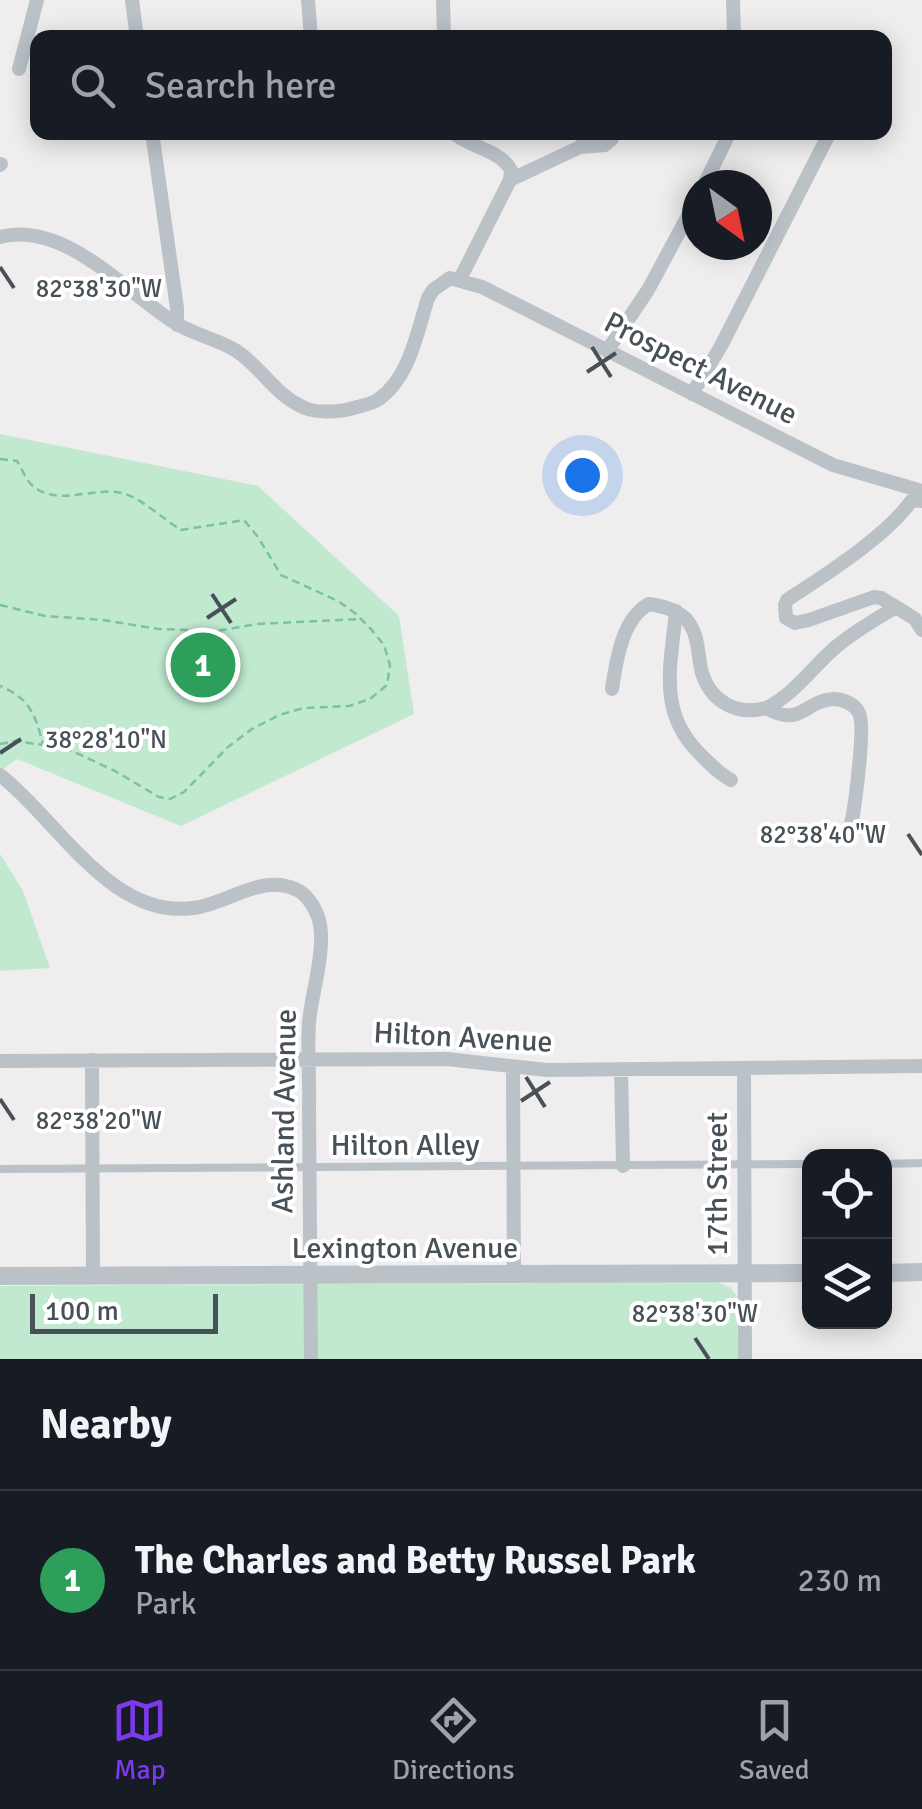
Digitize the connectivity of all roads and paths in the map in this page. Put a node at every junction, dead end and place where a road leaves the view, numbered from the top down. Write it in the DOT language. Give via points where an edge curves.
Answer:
graph roads {
  1 [pos="37,0"];
  2 [pos="132,0"];
  3 [pos="308,0"];
  4 [pos="444,0"];
  5 [pos="733,0"];
  6 [pos="136,30"];
  7 [pos="311,30"];
  8 [pos="444,30"];
  9 [pos="734,30"];
  10 [pos="20,69"];
  11 [pos="153,140"];
  12 [pos="462,140"];
  13 [pos="585,140"];
  14 [pos="611,140"];
  15 [pos="726,140"];
  16 [pos="826,140"];
  17 [pos="580,146"];
  18 [pos="711,170"];
  19 [pos="510,180"];
  20 [pos="682,227"];
  21 [pos="0,236"];
  22 [pos="460,279"];
  23 [pos="176,325"];
  24 [pos="607,352"];
  25 [pos="692,394"];
  26 [pos="0,460"];
  27 [pos="922,490"];
  28 [pos="922,500"];
  29 [pos="0,605"];
  30 [pos="896,607"];
  31 [pos="676,612"];
  32 [pos="362,618"];
  33 [pos="922,630"];
  34 [pos="0,686"];
  35 [pos="612,690"];
  36 [pos="766,708"];
  37 [pos="0,744"];
  38 [pos="43,745"];
  39 [pos="0,775"];
  40 [pos="730,780"];
  41 [pos="848,832"];
  42 [pos="310,1058"];
  43 [pos="92,1060"];
  44 [pos="0,1061"];
  45 [pos="922,1066"];
  46 [pos="512,1067"];
  47 [pos="744,1068"];
  48 [pos="622,1069"];
  49 [pos="922,1163"];
  50 [pos="745,1164"];
  51 [pos="802,1164"];
  52 [pos="892,1164"];
  53 [pos="623,1166"];
  54 [pos="92,1168"];
  55 [pos="309,1168"];
  56 [pos="513,1168"];
  57 [pos="0,1169"];
  58 [pos="892,1272"];
  59 [pos="922,1272"];
  60 [pos="744,1274"];
  61 [pos="802,1274"];
  62 [pos="310,1275"];
  63 [pos="514,1275"];
  64 [pos="0,1276"];
  65 [pos="93,1276"];
  66 [pos="312,1359"];
  67 [pos="745,1359"];
  1 -- 10 [label="street"];
  2 -- 6 [label="street"];
  3 -- 7 [label="street"];
  4 -- 8 [label="street"];
  5 -- 9 [label="street"];
  11 -- 23 [label="street"];
  12 -- 19 [label="street" via="504,161"];
  13 -- 17 [label="street"];
  14 -- 17 [label="street"];
  15 -- 18 [label="street"];
  16 -- 25 [label="street"];
  17 -- 19 [label="street"];
  19 -- 22 [label="street"];
  20 -- 24 [label="street"];
  21 -- 23 [label="street" via="33,234 70,247"];
  22 -- 23 [label="street" via="433,290 402,374 390,388 376,402 342,411 307,410 234,349"];
  22 -- 24 [label="street, Prospect Avenue"];
  24 -- 25 [label="street, Prospect Avenue"];
  25 -- 27 [label="street, Prospect Avenue" via="832,466"];
  26 -- 32 [label="path" via="17,461 45,492 127,494 181,530 244,520 281,575"];
  28 -- 30 [label="street" via="912,500 785,606 786,618 795,623 874,597"];
  29 -- 32 [label="path" via="178,630"];
  30 -- 33 [label="street"];
  30 -- 36 [label="street" via="836,646"];
  31 -- 35 [label="street" via="649,604 639,610 616,659"];
  31 -- 36 [label="street" via="693,630 702,671 720,700 738,710"];
  31 -- 40 [label="street" via="672,710 692,746"];
  32 -- 38 [label="path" via="384,645 387,686 349,706 279,715 228,747 177,797 159,797 58,745"];
  34 -- 38 [label="path" via="25,700"];
  36 -- 41 [label="street" via="790,716 833,699 859,712"];
  37 -- 38 [label="path"];
  39 -- 42 [label="street, Ashland Avenue" via="121,891 156,907 196,908 262,885 300,890 318,918 320,936"];
  42 -- 43 [label="street, Hilton Avenue"];
  42 -- 46 [label="street, Hilton Avenue" via="447,1058"];
  42 -- 55 [label="street, Ashland Avenue"];
  43 -- 44 [label="street, Hilton Avenue"];
  43 -- 54 [label="street"];
  45 -- 47 [label="street, Hilton Avenue"];
  46 -- 48 [label="street, Hilton Avenue"];
  46 -- 56 [label="street"];
  47 -- 48 [label="street, Hilton Avenue"];
  47 -- 50 [label="street, 17th Street"];
  48 -- 53 [label="street"];
  49 -- 52 [label="lane"];
  50 -- 51 [label="lane, Hilton Alley"];
  50 -- 53 [label="lane, Hilton Alley"];
  50 -- 60 [label="street, 17th Street"];
  53 -- 56 [label="lane, Hilton Alley"];
  54 -- 55 [label="lane, Hilton Alley"];
  54 -- 57 [label="lane, Hilton Alley"];
  54 -- 65 [label="street"];
  55 -- 56 [label="lane, Hilton Alley"];
  55 -- 62 [label="street, Ashland Avenue"];
  56 -- 63 [label="street"];
  58 -- 59 [label="street"];
  60 -- 61 [label="street, Lexington Avenue"];
  60 -- 63 [label="street, Lexington Avenue"];
  60 -- 67 [label="street, 17th Street"];
  62 -- 63 [label="street, Lexington Avenue"];
  62 -- 65 [label="street, Lexington Avenue"];
  62 -- 66 [label="street, Ashland Avenue"];
  64 -- 65 [label="street, Lexington Avenue"];
}
